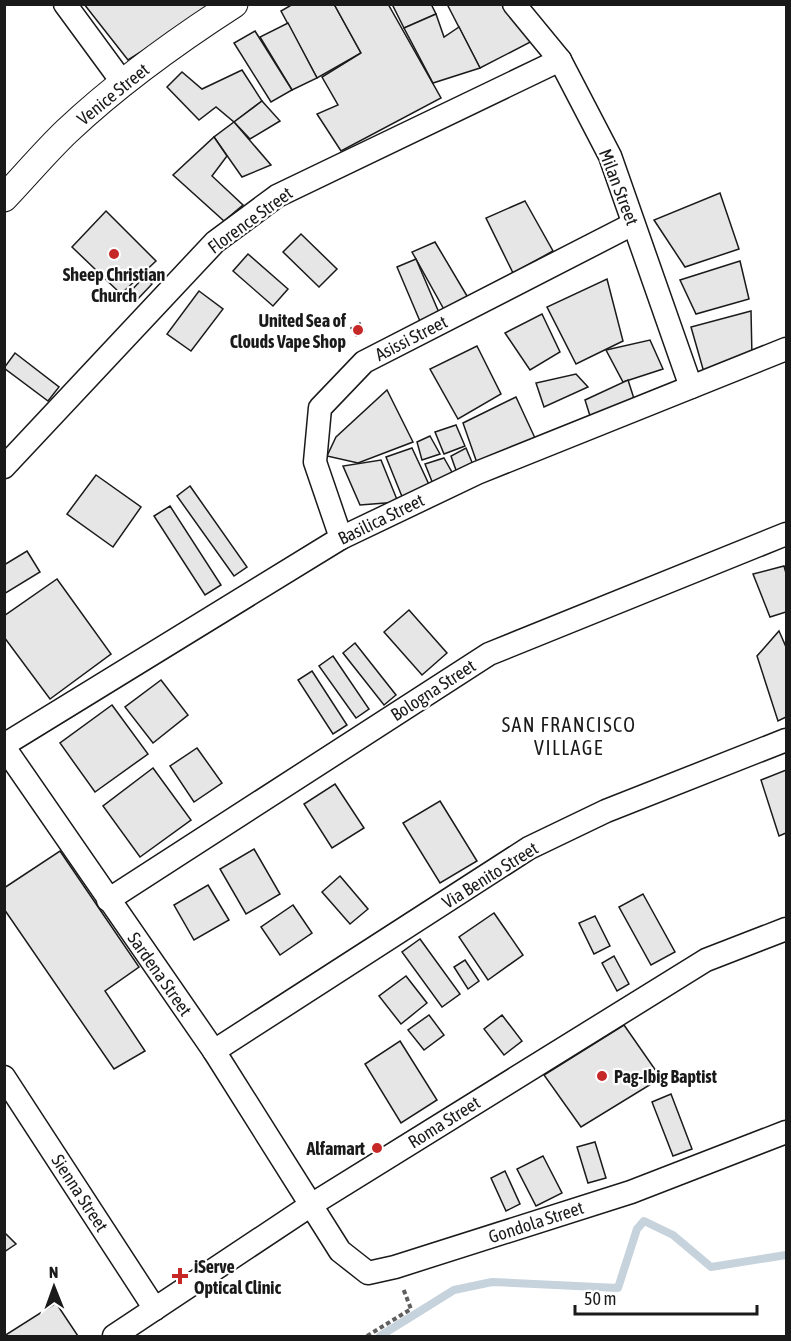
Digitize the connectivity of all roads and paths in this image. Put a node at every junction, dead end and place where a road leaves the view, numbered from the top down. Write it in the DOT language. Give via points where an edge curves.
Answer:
graph roads {
  1 [pos="65,4"];
  2 [pos="234,4"];
  3 [pos="514,4"];
  4 [pos="560,60"];
  5 [pos="123,83"];
  6 [pos="4,198"];
  7 [pos="633,224"];
  8 [pos="786,349"];
  9 [pos="690,387"];
  10 [pos="4,467"];
  11 [pos="786,534"];
  12 [pos="341,538"];
  13 [pos="786,740"];
  14 [pos="4,746"];
  15 [pos="108,900"];
  16 [pos="786,929"];
  17 [pos="214,1051"];
  18 [pos="4,1077"];
  19 [pos="786,1132"];
  20 [pos="311,1205"];
  21 [pos="395,1267"];
  22 [pos="155,1309"];
  23 [pos="114,1336"];
  24 [pos="367,1336"];
  1 -- 5 [label="street"];
  2 -- 5 [label="street, Venice Street"];
  3 -- 4 [label="street, Milan Street"];
  4 -- 7 [label="street, Milan Street" via="610,156"];
  4 -- 10 [label="street, Florence Street" via="277,196 215,242"];
  5 -- 6 [label="street, Venice Street" via="67,132"];
  7 -- 9 [label="street, Milan Street"];
  7 -- 12 [label="street, Asissi Street" via="364,362 320,408 315,462"];
  8 -- 9 [label="street, Basilica Street"];
  9 -- 12 [label="street, Basilica Street" via="477,473"];
  11 -- 15 [label="street, Bologna Street" via="489,654"];
  12 -- 14 [label="street, Basilica Street"];
  13 -- 17 [label="street, Via Benito Street" via="606,811 529,848"];
  14 -- 15 [label="street, Sardena Street"];
  15 -- 17 [label="street, Sardena Street"];
  16 -- 20 [label="street, Roma Street" via="706,960"];
  17 -- 20 [label="street, Sardena Street"];
  18 -- 22 [label="street, Sienna Street"];
  19 -- 21 [label="street, Gondola Street" via="631,1192"];
  20 -- 21 [label="street, Gondola Street" via="340,1251 368,1273"];
  20 -- 22 [label="street, Roma Street"];
  21 -- 24 [label="path" via="411,1309"];
  22 -- 23 [label="street, Roma Street"];
}
